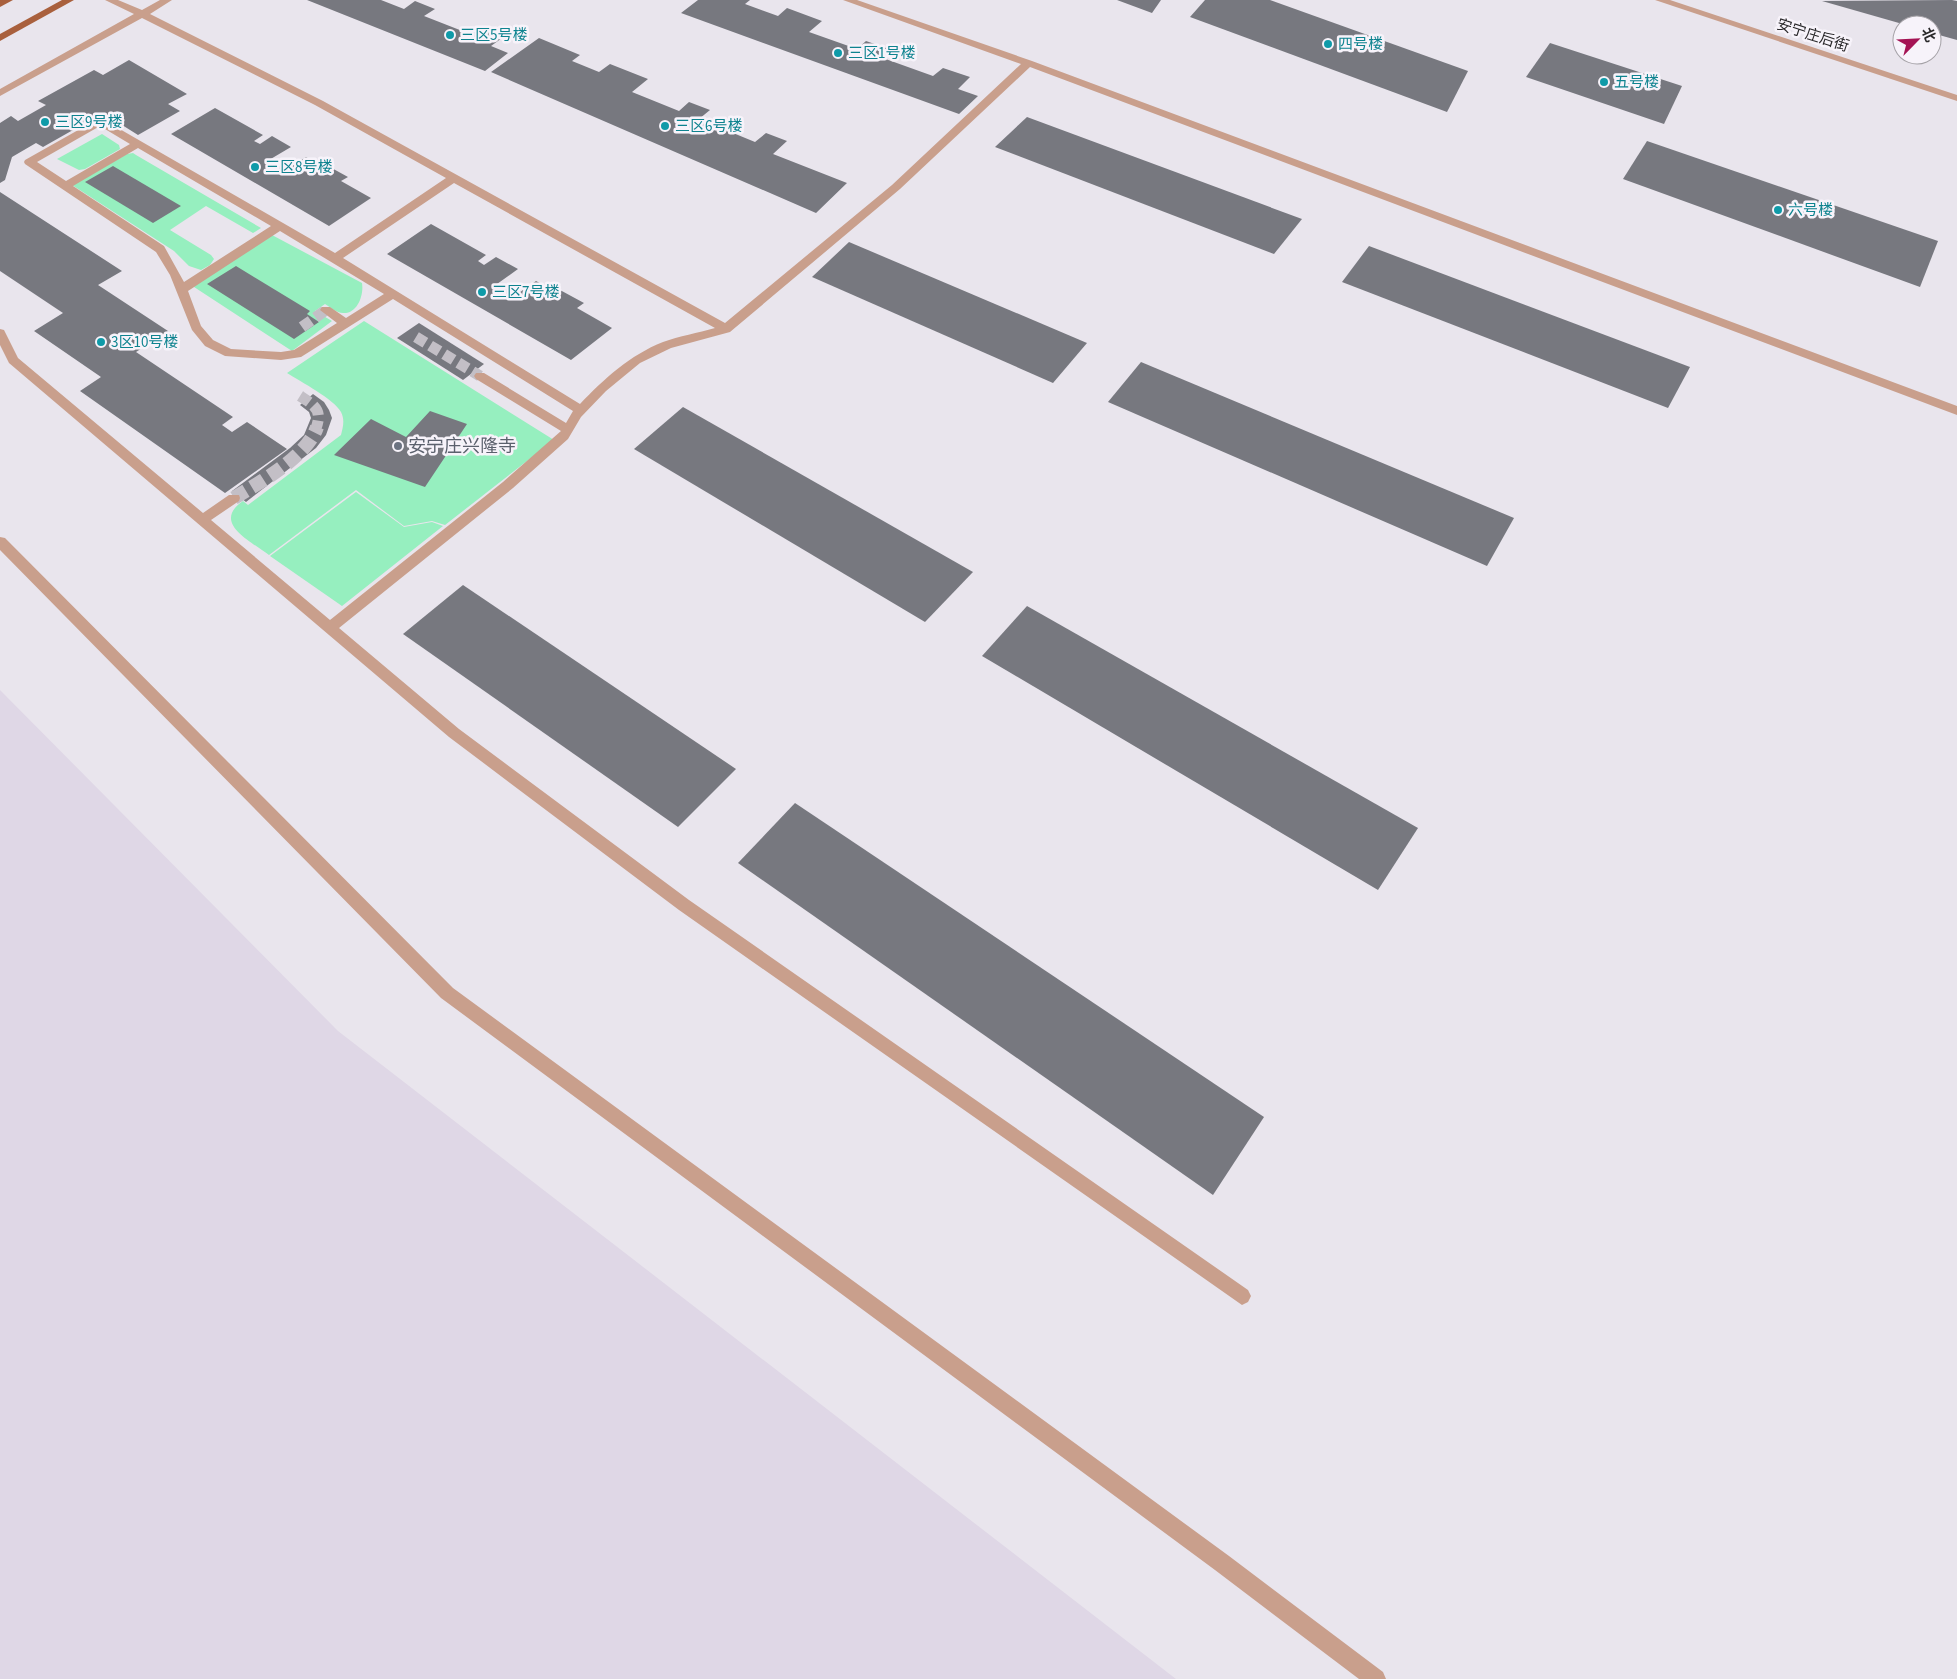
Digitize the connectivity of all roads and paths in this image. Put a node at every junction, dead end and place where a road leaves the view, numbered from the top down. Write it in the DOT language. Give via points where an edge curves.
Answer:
graph roads {
  1 [pos="8,0"];
  2 [pos="69,0"];
  3 [pos="110,0"];
  4 [pos="167,0"];
  5 [pos="848,0"];
  6 [pos="1660,0"];
  7 [pos="0,4"];
  8 [pos="143,14"];
  9 [pos="0,38"];
  10 [pos="1028,63"];
  11 [pos="0,93"];
  12 [pos="1957,98"];
  13 [pos="138,144"];
  14 [pos="454,178"];
  15 [pos="66,186"];
  16 [pos="279,226"];
  17 [pos="335,258"];
  18 [pos="182,289"];
  19 [pos="392,294"];
  20 [pos="326,310"];
  21 [pos="346,324"];
  22 [pos="726,330"];
  23 [pos="0,333"];
  24 [pos="480,376"];
  25 [pos="581,410"];
  26 [pos="1957,411"];
  27 [pos="568,430"];
  28 [pos="234,498"];
  29 [pos="202,520"];
  30 [pos="0,542"];
  31 [pos="330,628"];
  32 [pos="1242,1296"];
  33 [pos="1376,1679"];
  1 -- 7 [label="main road"];
  2 -- 9 [label="main road"];
  3 -- 8 [label="street"];
  4 -- 8 [label="street"];
  5 -- 10 [label="street"];
  6 -- 12 [label="street, 安宁庄后街"];
  8 -- 11 [label="street"];
  8 -- 14 [label="street" via="319,103"];
  10 -- 22 [label="street" via="896,186"];
  10 -- 26 [label="street"];
  13 -- 15 [label="street"];
  13 -- 15 [label="street" via="100,122 29,162"];
  13 -- 16 [label="street"];
  14 -- 17 [label="street"];
  14 -- 22 [label="street"];
  15 -- 18 [label="street" via="160,248"];
  16 -- 17 [label="street"];
  16 -- 18 [label="street"];
  17 -- 19 [label="street"];
  18 -- 21 [label="street" via="196,327 209,343 229,354 297,354"];
  19 -- 21 [label="street"];
  19 -- 25 [label="street"];
  20 -- 21 [label="street"];
  22 -- 25 [label="street" via="667,346 636,360"];
  23 -- 29 [label="street" via="13,360"];
  24 -- 27 [label="street"];
  25 -- 27 [label="street"];
  27 -- 31 [label="street" via="508,485"];
  28 -- 29 [label="street"];
  29 -- 31 [label="street"];
  30 -- 33 [label="street" via="447,993"];
  31 -- 32 [label="street" via="454,733 684,905"];
}
